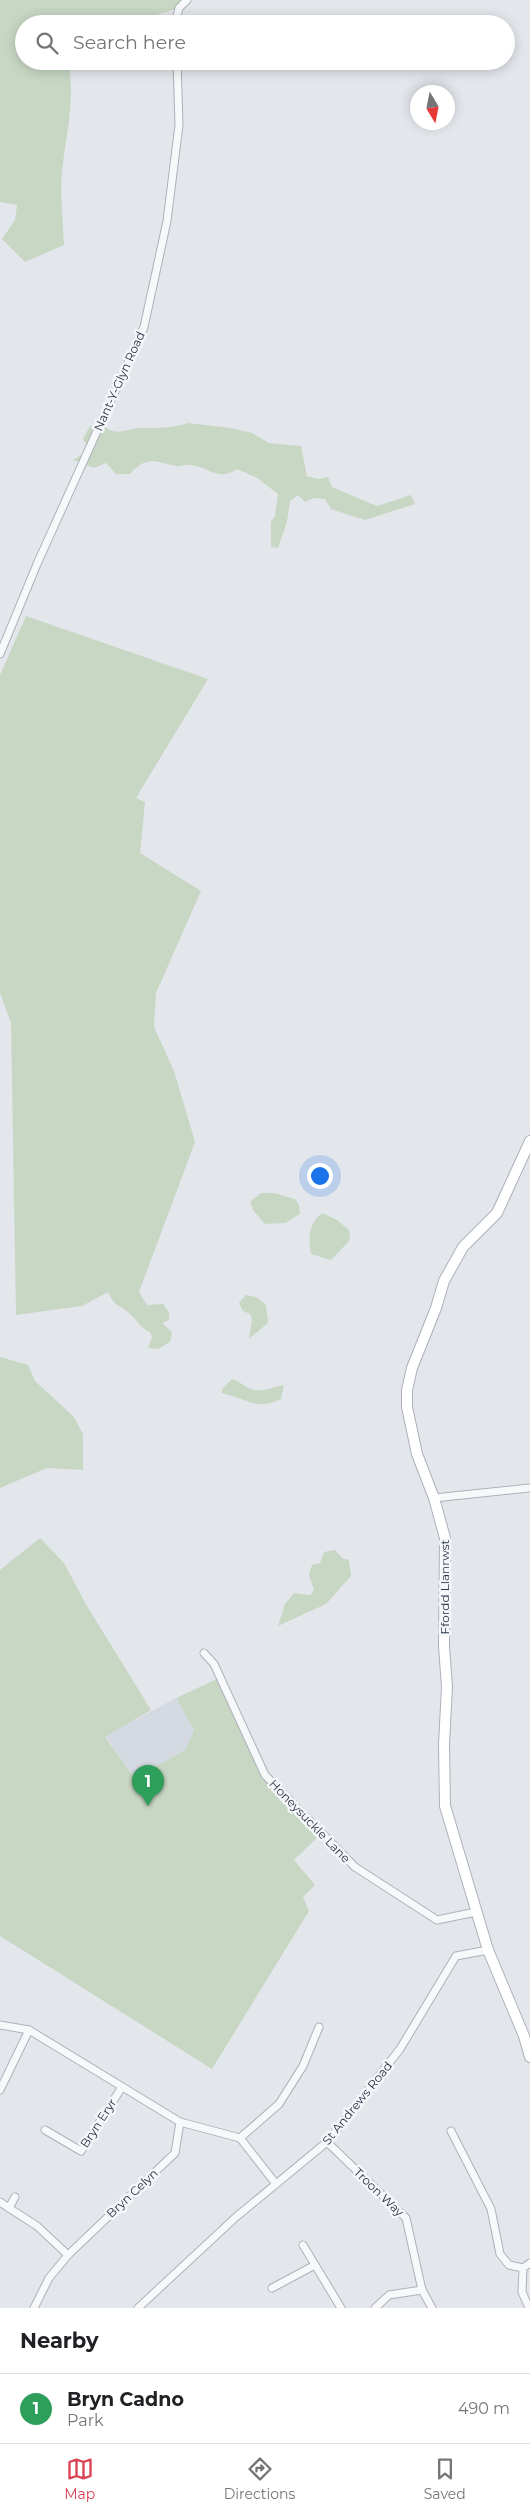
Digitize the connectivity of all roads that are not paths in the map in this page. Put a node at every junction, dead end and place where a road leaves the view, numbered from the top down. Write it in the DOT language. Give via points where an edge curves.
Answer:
graph roads {
  1 [pos="187,0"];
  2 [pos="177,15"];
  3 [pos="177,70"];
  4 [pos="0,654"];
  5 [pos="530,1141"];
  6 [pos="529,1488"];
  7 [pos="434,1498"];
  8 [pos="204,1653"];
  9 [pos="476,1912"];
  10 [pos="488,1950"];
  11 [pos="0,2025"];
  12 [pos="319,2027"];
  13 [pos="29,2030"];
  14 [pos="527,2035"];
  15 [pos="530,2058"];
  16 [pos="122,2087"];
  17 [pos="0,2090"];
  18 [pos="180,2122"];
  19 [pos="45,2130"];
  20 [pos="451,2132"];
  21 [pos="240,2138"];
  22 [pos="327,2142"];
  23 [pos="276,2184"];
  24 [pos="15,2197"];
  25 [pos="0,2202"];
  26 [pos="9,2208"];
  27 [pos="303,2245"];
  28 [pos="68,2255"];
  29 [pos="530,2263"];
  30 [pos="315,2265"];
  31 [pos="523,2268"];
  32 [pos="272,2288"];
  33 [pos="422,2290"];
  34 [pos="34,2308"];
  35 [pos="138,2308"];
  36 [pos="341,2308"];
  37 [pos="375,2308"];
  38 [pos="432,2308"];
  39 [pos="529,2308"];
  1 -- 2 [label="street"];
  3 -- 4 [label="street, Nant-Y-Glyn Road" via="179,125 167,222 144,327"];
  5 -- 7 [label="main road, Ffordd Llanrwst" via="497,1213 463,1247 451,1265 412,1368 407,1407 417,1454"];
  6 -- 7 [label="street"];
  7 -- 9 [label="main road, Ffordd Llanrwst" via="445,1538 445,1806"];
  8 -- 9 [label="street, Honeysuckle Lane" via="214,1664 265,1775 355,1867 437,1920"];
  9 -- 10 [label="main road, Ffordd Llanrwst"];
  10 -- 14 [label="main road, Ffordd Llanrwst"];
  10 -- 22 [label="street, St Andrews Road" via="456,1956 400,2049"];
  11 -- 13 [label="street"];
  12 -- 21 [label="street" via="303,2066 279,2104"];
  13 -- 16 [label="street"];
  13 -- 17 [label="street"];
  14 -- 15 [label="main road, Ffordd Llanrwst"];
  16 -- 18 [label="street"];
  16 -- 19 [label="street, Bryn Eryr" via="81,2152"];
  18 -- 21 [label="street"];
  18 -- 28 [label="street, Bryn Celyn" via="175,2153"];
  20 -- 31 [label="street" via="491,2209 500,2254 509,2265"];
  21 -- 23 [label="street"];
  22 -- 23 [label="street, St Andrews Road"];
  22 -- 33 [label="street, Troon Way" via="406,2218"];
  23 -- 35 [label="street, St Andrews Road"];
  24 -- 26 [label="street"];
  25 -- 26 [label="street"];
  26 -- 28 [label="street" via="37,2226"];
  27 -- 30 [label="street"];
  28 -- 34 [label="street, Bryn Celyn" via="50,2278"];
  29 -- 31 [label="street"];
  30 -- 32 [label="street"];
  30 -- 36 [label="street"];
  31 -- 39 [label="street" via="522,2292"];
  33 -- 37 [label="street" via="389,2294"];
  33 -- 38 [label="street, Troon Way"];
}
